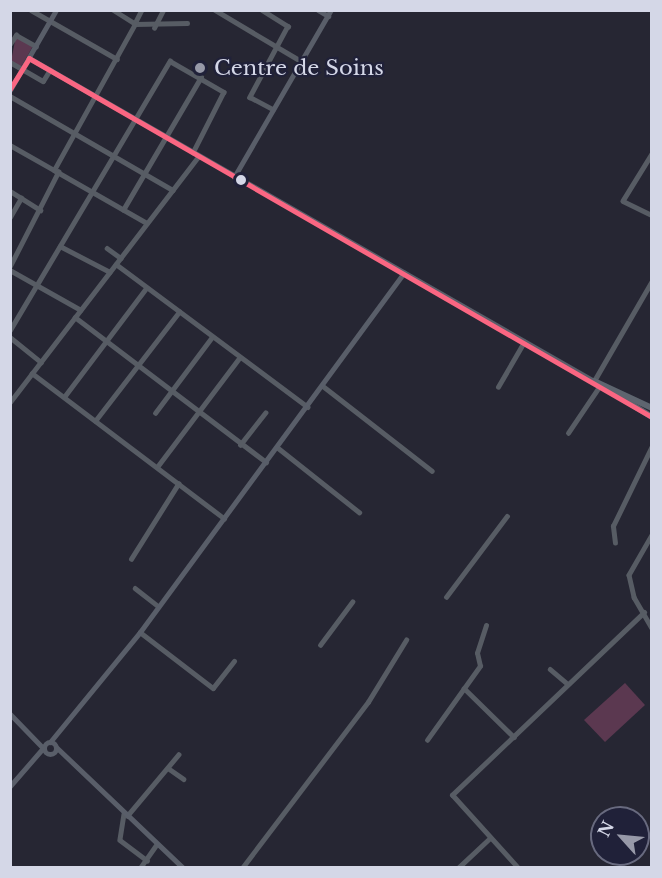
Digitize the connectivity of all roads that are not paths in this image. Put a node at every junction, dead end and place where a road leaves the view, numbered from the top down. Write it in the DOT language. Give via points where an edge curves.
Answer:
graph roads {
  1 [pos="31,10"];
  2 [pos="56,10"];
  3 [pos="113,10"];
  4 [pos="142,10"];
  5 [pos="163,10"];
  6 [pos="262,10"];
  7 [pos="318,10"];
  8 [pos="218,12"];
  9 [pos="329,13"];
  10 [pos="50,21"];
  11 [pos="187,23"];
  12 [pos="135,24"];
  13 [pos="154,28"];
  14 [pos="10,44"];
  15 [pos="36,46"];
  16 [pos="277,47"];
  17 [pos="29,58"];
  18 [pos="117,59"];
  19 [pos="301,61"];
  20 [pos="10,62"];
  21 [pos="23,69"];
  22 [pos="50,70"];
  23 [pos="201,77"];
  24 [pos="10,90"];
  25 [pos="10,96"];
  26 [pos="95,96"];
  27 [pos="273,109"];
  28 [pos="133,118"];
  29 [pos="75,133"];
  30 [pos="166,137"];
  31 [pos="10,145"];
  32 [pos="112,154"];
  33 [pos="196,154"];
  34 [pos="651,154"];
  35 [pos="56,171"];
  36 [pos="145,173"];
  37 [pos="234,177"];
  38 [pos="173,190"];
  39 [pos="10,191"];
  40 [pos="91,191"];
  41 [pos="21,198"];
  42 [pos="42,210"];
  43 [pos="123,210"];
  44 [pos="651,215"];
  45 [pos="10,217"];
  46 [pos="147,224"];
  47 [pos="60,246"];
  48 [pos="107,248"];
  49 [pos="121,258"];
  50 [pos="116,264"];
  51 [pos="10,268"];
  52 [pos="110,272"];
  53 [pos="404,272"];
  54 [pos="651,281"];
  55 [pos="37,285"];
  56 [pos="146,288"];
  57 [pos="81,310"];
  58 [pos="179,312"];
  59 [pos="75,317"];
  60 [pos="10,330"];
  61 [pos="10,337"];
  62 [pos="212,337"];
  63 [pos="106,341"];
  64 [pos="524,342"];
  65 [pos="239,358"];
  66 [pos="41,362"];
  67 [pos="139,366"];
  68 [pos="32,373"];
  69 [pos="594,381"];
  70 [pos="323,386"];
  71 [pos="498,387"];
  72 [pos="599,387"];
  73 [pos="171,390"];
  74 [pos="64,397"];
  75 [pos="10,402"];
  76 [pos="308,407"];
  77 [pos="651,408"];
  78 [pos="199,412"];
  79 [pos="155,413"];
  80 [pos="264,413"];
  81 [pos="651,417"];
  82 [pos="95,421"];
  83 [pos="568,433"];
  84 [pos="240,444"];
  85 [pos="651,446"];
  86 [pos="277,447"];
  87 [pos="266,462"];
  88 [pos="157,467"];
  89 [pos="432,471"];
  90 [pos="178,484"];
  91 [pos="359,512"];
  92 [pos="507,516"];
  93 [pos="224,518"];
  94 [pos="651,535"];
  95 [pos="615,543"];
  96 [pos="131,559"];
  97 [pos="135,588"];
  98 [pos="447,597"];
  99 [pos="352,602"];
  100 [pos="158,606"];
  101 [pos="644,612"];
  102 [pos="486,625"];
  103 [pos="651,628"];
  104 [pos="140,632"];
  105 [pos="406,640"];
  106 [pos="320,645"];
  107 [pos="234,661"];
  108 [pos="550,669"];
  109 [pos="568,684"];
  110 [pos="464,688"];
  111 [pos="10,714"];
  112 [pos="60,733"];
  113 [pos="37,737"];
  114 [pos="514,737"];
  115 [pos="427,740"];
  116 [pos="49,742"];
  117 [pos="56,747"];
  118 [pos="43,748"];
  119 [pos="50,755"];
  120 [pos="178,755"];
  121 [pos="63,760"];
  122 [pos="33,764"];
  123 [pos="168,768"];
  124 [pos="184,778"];
  125 [pos="10,786"];
  126 [pos="125,815"];
  127 [pos="490,838"];
  128 [pos="157,844"];
  129 [pos="147,860"];
  130 [pos="140,867"];
  131 [pos="183,867"];
  132 [pos="242,867"];
  133 [pos="458,867"];
  134 [pos="518,867"];
  1 -- 10 [label="street"];
  2 -- 10 [label="main road"];
  3 -- 12 [label="street"];
  4 -- 12 [label="street"];
  5 -- 13 [label="street"];
  6 -- 16 [label="street" via="288,26"];
  7 -- 9 [label="main road"];
  8 -- 16 [label="street"];
  9 -- 19 [label="main road"];
  10 -- 15 [label="main road"];
  10 -- 18 [label="street"];
  11 -- 13 [label="street"];
  12 -- 13 [label="street"];
  12 -- 18 [label="street"];
  14 -- 15 [label="street" via="16,35"];
  15 -- 17 [label="main road"];
  16 -- 19 [label="street"];
  16 -- 27 [label="street" via="250,97"];
  17 -- 21 [label="main road"];
  17 -- 22 [label="main road"];
  18 -- 26 [label="street"];
  19 -- 27 [label="main road"];
  20 -- 21 [label="street"];
  21 -- 22 [label="street" via="43,81"];
  21 -- 24 [label="main road"];
  22 -- 26 [label="main road"];
  23 -- 28 [label="street" via="167,62"];
  23 -- 30 [label="street"];
  23 -- 33 [label="street" via="223,90 224,97"];
  25 -- 29 [label="street"];
  26 -- 28 [label="main road"];
  26 -- 29 [label="street"];
  27 -- 37 [label="main road"];
  28 -- 30 [label="main road"];
  28 -- 32 [label="street"];
  29 -- 32 [label="street"];
  29 -- 35 [label="street"];
  30 -- 33 [label="main road"];
  30 -- 36 [label="street"];
  31 -- 35 [label="street"];
  32 -- 36 [label="street"];
  32 -- 40 [label="street"];
  33 -- 37 [label="main road"];
  33 -- 38 [label="street"];
  34 -- 44 [label="street" via="623,201"];
  35 -- 40 [label="street"];
  35 -- 42 [label="street"];
  36 -- 38 [label="street"];
  36 -- 43 [label="street"];
  37 -- 53 [label="main road"];
  38 -- 46 [label="street"];
  39 -- 41 [label="street"];
  40 -- 43 [label="street"];
  40 -- 47 [label="street"];
  41 -- 42 [label="street"];
  41 -- 45 [label="street"];
  42 -- 51 [label="street"];
  43 -- 46 [label="street"];
  46 -- 49 [label="street"];
  47 -- 52 [label="street"];
  47 -- 55 [label="street"];
  48 -- 49 [label="street"];
  49 -- 50 [label="street"];
  50 -- 52 [label="street"];
  50 -- 56 [label="street"];
  51 -- 55 [label="street"];
  52 -- 57 [label="street"];
  53 -- 64 [label="main road"];
  53 -- 70 [label="main road"];
  54 -- 69 [label="street"];
  55 -- 57 [label="street"];
  55 -- 60 [label="street"];
  56 -- 58 [label="street"];
  56 -- 63 [label="street"];
  57 -- 59 [label="street"];
  58 -- 62 [label="street"];
  58 -- 67 [label="street"];
  59 -- 63 [label="street"];
  59 -- 66 [label="street"];
  61 -- 66 [label="street"];
  62 -- 65 [label="street"];
  62 -- 73 [label="street"];
  63 -- 67 [label="street"];
  63 -- 74 [label="street"];
  64 -- 69 [label="main road"];
  64 -- 71 [label="street"];
  65 -- 76 [label="street"];
  65 -- 78 [label="street"];
  66 -- 68 [label="street"];
  67 -- 73 [label="street"];
  67 -- 82 [label="street"];
  68 -- 74 [label="street"];
  68 -- 75 [label="street"];
  69 -- 72 [label="highway"];
  69 -- 77 [label="highway"];
  70 -- 76 [label="main road"];
  70 -- 89 [label="street"];
  72 -- 81 [label="highway"];
  72 -- 83 [label="street"];
  73 -- 78 [label="street"];
  73 -- 79 [label="street"];
  74 -- 82 [label="street"];
  76 -- 86 [label="main road"];
  78 -- 84 [label="street"];
  78 -- 88 [label="street"];
  80 -- 84 [label="street"];
  82 -- 88 [label="street"];
  84 -- 87 [label="street"];
  85 -- 95 [label="street" via="613,526"];
  86 -- 87 [label="main road"];
  86 -- 91 [label="street"];
  87 -- 93 [label="main road"];
  88 -- 90 [label="street"];
  90 -- 93 [label="street"];
  90 -- 96 [label="street"];
  92 -- 98 [label="street"];
  93 -- 100 [label="main road"];
  94 -- 101 [label="street" via="629,575"];
  97 -- 100 [label="street"];
  99 -- 106 [label="street"];
  100 -- 104 [label="main road"];
  101 -- 103 [label="street"];
  101 -- 109 [label="street"];
  102 -- 110 [label="street" via="477,653 480,666"];
  104 -- 107 [label="street" via="213,688"];
  104 -- 112 [label="main road"];
  105 -- 132 [label="street" via="368,702"];
  108 -- 109 [label="street"];
  109 -- 114 [label="street"];
  110 -- 114 [label="street"];
  110 -- 115 [label="street"];
  111 -- 113 [label="main road"];
  112 -- 116 [label="main road"];
  112 -- 117 [label="main road"];
  113 -- 116 [label="main road"];
  113 -- 118 [label="main road"];
  114 -- 127 [label="street" via="452,795"];
  116 -- 117 [label="main road"];
  116 -- 118 [label="main road"];
  117 -- 119 [label="main road"];
  117 -- 121 [label="main road"];
  118 -- 119 [label="main road"];
  118 -- 122 [label="main road"];
  119 -- 121 [label="main road"];
  119 -- 122 [label="main road"];
  120 -- 123 [label="street"];
  121 -- 126 [label="main road"];
  122 -- 125 [label="main road"];
  123 -- 124 [label="street"];
  123 -- 126 [label="street"];
  126 -- 128 [label="main road"];
  126 -- 129 [label="street" via="120,840"];
  127 -- 133 [label="street"];
  127 -- 134 [label="street"];
  128 -- 129 [label="street"];
  128 -- 131 [label="main road"];
  129 -- 130 [label="street"];
}
